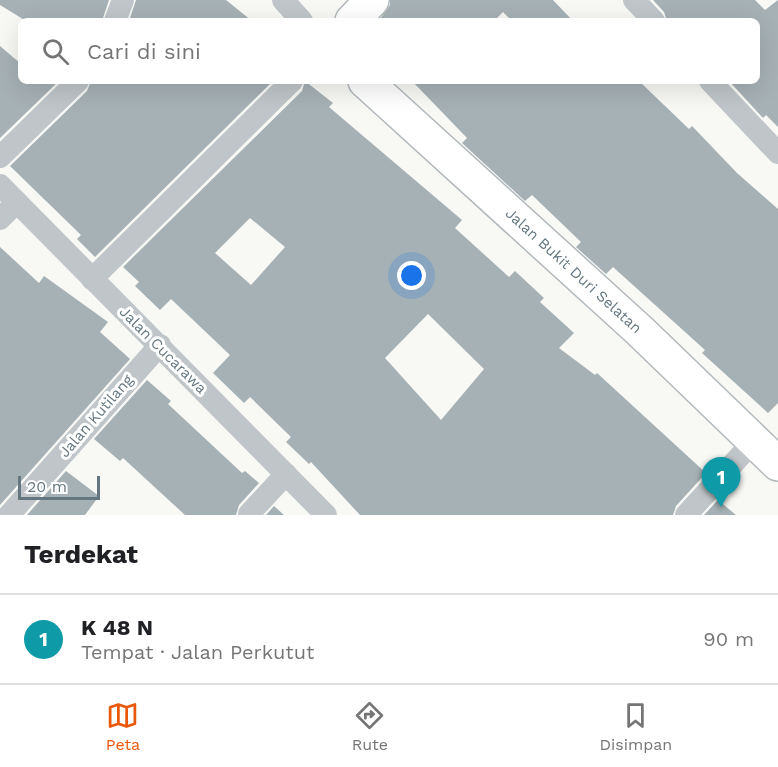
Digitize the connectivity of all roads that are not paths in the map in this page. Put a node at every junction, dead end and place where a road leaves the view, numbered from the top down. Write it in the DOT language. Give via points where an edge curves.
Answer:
graph roads {
  1 [pos="123,0"];
  2 [pos="283,0"];
  3 [pos="372,0"];
  4 [pos="634,0"];
  5 [pos="117,18"];
  6 [pos="299,18"];
  7 [pos="355,18"];
  8 [pos="651,18"];
  9 [pos="75,84"];
  10 [pos="289,84"];
  11 [pos="368,84"];
  12 [pos="713,84"];
  13 [pos="778,153"];
  14 [pos="0,157"];
  15 [pos="0,185"];
  16 [pos="17,202"];
  17 [pos="0,219"];
  18 [pos="92,279"];
  19 [pos="157,348"];
  20 [pos="753,442"];
  21 [pos="778,464"];
  22 [pos="286,474"];
  23 [pos="249,514"];
  24 [pos="9,515"];
  25 [pos="326,515"];
  26 [pos="686,515"];
  1 -- 5 [label="street"];
  2 -- 6 [label="street"];
  3 -- 7 [label="street"];
  4 -- 8 [label="street"];
  9 -- 14 [label="street"];
  10 -- 18 [label="street"];
  11 -- 20 [label="street, Jalan Bukit Duri Selatan" via="640,331"];
  12 -- 13 [label="street"];
  15 -- 16 [label="street, Jalan Cucarawa"];
  16 -- 17 [label="street"];
  16 -- 18 [label="street, Jalan Cucarawa"];
  18 -- 19 [label="street, Jalan Cucarawa"];
  19 -- 22 [label="street, Jalan Cucarawa"];
  19 -- 24 [label="street, Jalan Kutilang"];
  20 -- 21 [label="street, Jalan Bukit Duri Selatan"];
  20 -- 26 [label="street"];
  22 -- 23 [label="street"];
  22 -- 25 [label="street, Jalan Cucarawa"];
}
